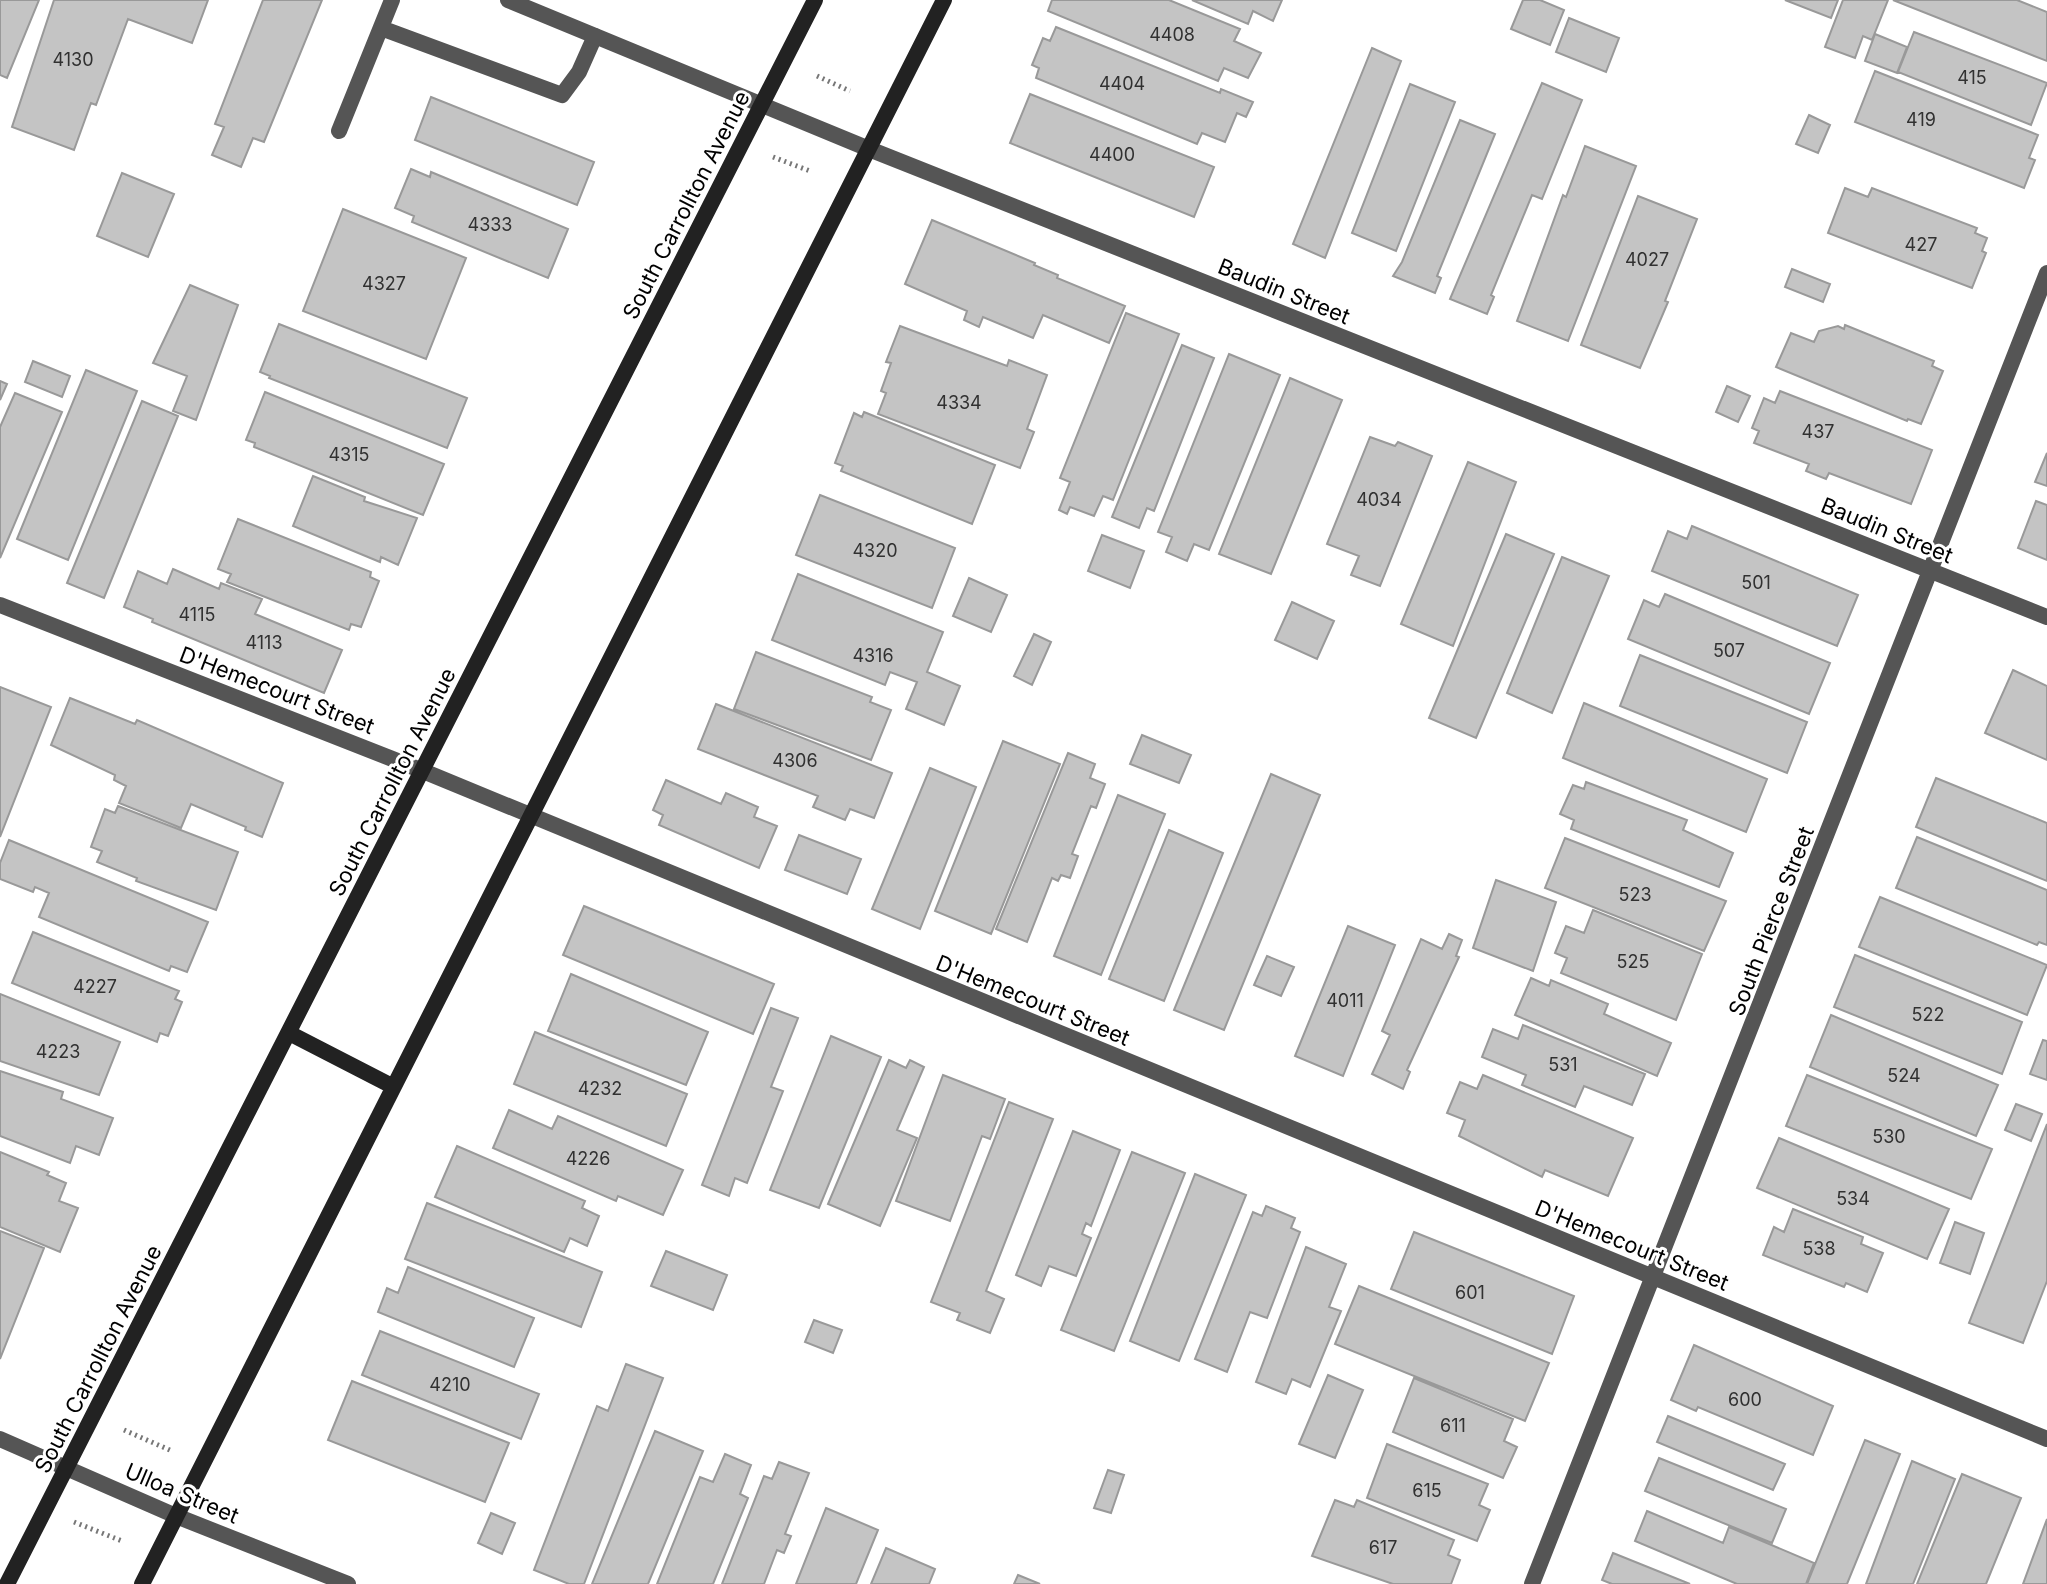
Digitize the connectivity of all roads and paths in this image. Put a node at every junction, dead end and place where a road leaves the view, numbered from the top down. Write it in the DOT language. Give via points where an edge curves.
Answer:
graph roads {
  1 [pos="392,0"];
  2 [pos="508,0"];
  3 [pos="815,0"];
  4 [pos="944,0"];
  5 [pos="381,28"];
  6 [pos="595,36"];
  7 [pos="817,76"];
  8 [pos="850,91"];
  9 [pos="763,103"];
  10 [pos="339,131"];
  11 [pos="869,149"];
  12 [pos="773,157"];
  13 [pos="810,171"];
  14 [pos="2047,273"];
  15 [pos="1931,572"];
  16 [pos="0,605"];
  17 [pos="2047,617"];
  18 [pos="423,771"];
  19 [pos="528,817"];
  20 [pos="289,1033"];
  21 [pos="392,1086"];
  22 [pos="1654,1278"];
  23 [pos="124,1430"];
  24 [pos="0,1439"];
  25 [pos="2047,1439"];
  26 [pos="172,1451"];
  27 [pos="68,1467"];
  28 [pos="176,1516"];
  29 [pos="74,1521"];
  30 [pos="122,1541"];
  31 [pos="7,1584"];
  32 [pos="142,1584"];
  33 [pos="348,1584"];
  34 [pos="1532,1584"];
  1 -- 5 [label="street"];
  2 -- 6 [label="street, Baudin Street"];
  3 -- 9 [label="main road, South Carrollton Avenue"];
  4 -- 11 [label="main road"];
  5 -- 6 [label="street" via="562,95"];
  5 -- 10 [label="street"];
  6 -- 9 [label="street, Baudin Street"];
  7 -- 8 [label="path"];
  9 -- 11 [label="street, Baudin Street"];
  9 -- 18 [label="main road, South Carrollton Avenue"];
  11 -- 15 [label="street, Baudin Street"];
  11 -- 19 [label="main road"];
  12 -- 13 [label="path"];
  14 -- 15 [label="street, South Pierce Street"];
  15 -- 17 [label="street, Baudin Street"];
  15 -- 22 [label="street, South Pierce Street"];
  16 -- 18 [label="street, D'Hemecourt Street"];
  18 -- 19 [label="street, D'Hemecourt Street"];
  18 -- 20 [label="main road, South Carrollton Avenue"];
  19 -- 21 [label="main road"];
  19 -- 22 [label="street, D'Hemecourt Street"];
  20 -- 21 [label="main road"];
  20 -- 27 [label="main road, South Carrollton Avenue"];
  21 -- 28 [label="main road"];
  22 -- 25 [label="street, D'Hemecourt Street"];
  22 -- 34 [label="street, South Pierce Street"];
  23 -- 26 [label="path"];
  24 -- 27 [label="street, Ulloa Street"];
  27 -- 28 [label="street, Ulloa Street"];
  27 -- 31 [label="main road, South Carrollton Avenue"];
  28 -- 32 [label="main road"];
  28 -- 33 [label="street, Ulloa Street"];
  29 -- 30 [label="path"];
}
